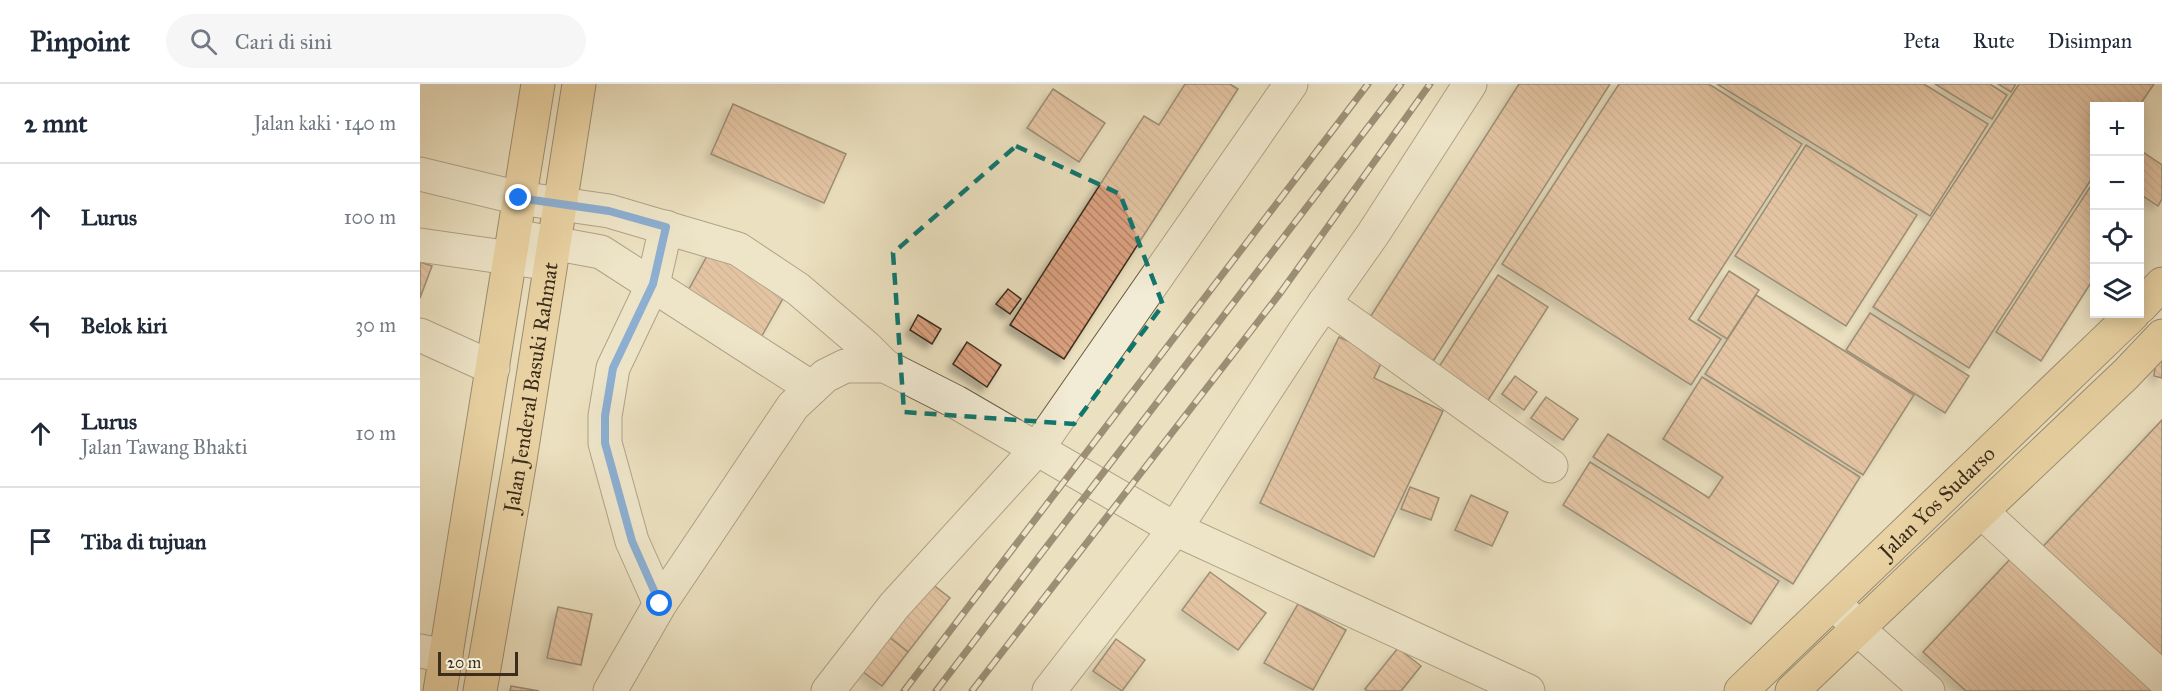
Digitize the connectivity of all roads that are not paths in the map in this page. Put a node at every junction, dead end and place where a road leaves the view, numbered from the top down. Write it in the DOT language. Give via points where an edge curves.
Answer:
graph roads {
  1 [pos="538,84"];
  2 [pos="579,84"];
  3 [pos="1470,84"];
  4 [pos="1286,86"];
  5 [pos="420,174"];
  6 [pos="519,198"];
  7 [pos="560,203"];
  8 [pos="666,227"];
  9 [pos="420,245"];
  10 [pos="512,246"];
  11 [pos="553,254"];
  12 [pos="653,284"];
  13 [pos="2162,284"];
  14 [pos="2144,302"];
  15 [pos="1324,303"];
  16 [pos="2129,318"];
  17 [pos="420,335"];
  18 [pos="2162,336"];
  19 [pos="885,366"];
  20 [pos="493,368"];
  21 [pos="812,388"];
  22 [pos="1036,450"];
  23 [pos="1551,466"];
  24 [pos="1982,512"];
  25 [pos="1175,529"];
  26 [pos="1835,603"];
  27 [pos="660,604"];
  28 [pos="1858,630"];
  29 [pos="433,654"];
  30 [pos="2162,678"];
  31 [pos="440,691"];
  32 [pos="480,691"];
  33 [pos="610,691"];
  34 [pos="828,691"];
  35 [pos="1049,691"];
  36 [pos="1528,691"];
  37 [pos="1741,691"];
  38 [pos="1792,691"];
  39 [pos="1928,691"];
  1 -- 6 [label="highway, Jalan Jenderal Basuki Rahmat"];
  2 -- 7 [label="highway, Jalan Jenderal Basuki Rahmat"];
  3 -- 15 [label="street"];
  4 -- 22 [label="street"];
  5 -- 6 [label="street"];
  6 -- 7 [label="street"];
  6 -- 10 [label="highway, Jalan Jenderal Basuki Rahmat"];
  7 -- 8 [label="street" via="609,211"];
  7 -- 11 [label="highway, Jalan Jenderal Basuki Rahmat"];
  8 -- 12 [label="street"];
  8 -- 19 [label="street" via="738,249 798,289"];
  9 -- 10 [label="street"];
  10 -- 11 [label="street"];
  10 -- 20 [label="highway, Jalan Jenderal Basuki Rahmat"];
  11 -- 12 [label="street" via="601,252"];
  11 -- 32 [label="highway, Jalan Jenderal Basuki Rahmat"];
  12 -- 21 [label="street"];
  12 -- 27 [label="street" via="613,368 605,443 632,541"];
  13 -- 14 [label="highway"];
  15 -- 23 [label="street"];
  15 -- 25 [label="street"];
  16 -- 26 [label="highway, Jalan Yos Sudarso"];
  17 -- 20 [label="street"];
  18 -- 24 [label="highway, Jalan Yos Sudarso"];
  19 -- 21 [label="street" via="845,366"];
  19 -- 22 [label="street" via="956,402"];
  20 -- 29 [label="highway, Jalan Jenderal Basuki Rahmat"];
  21 -- 27 [label="street" via="793,406"];
  22 -- 25 [label="street"];
  22 -- 34 [label="street" via="894,606"];
  24 -- 28 [label="highway, Jalan Yos Sudarso"];
  24 -- 30 [label="street"];
  25 -- 35 [label="street"];
  25 -- 36 [label="street"];
  26 -- 28 [label="street"];
  26 -- 37 [label="highway, Jalan Yos Sudarso"];
  27 -- 33 [label="street"];
  28 -- 38 [label="highway, Jalan Yos Sudarso"];
  28 -- 39 [label="street"];
  29 -- 31 [label="highway, Jalan Jenderal Basuki Rahmat"];
}
